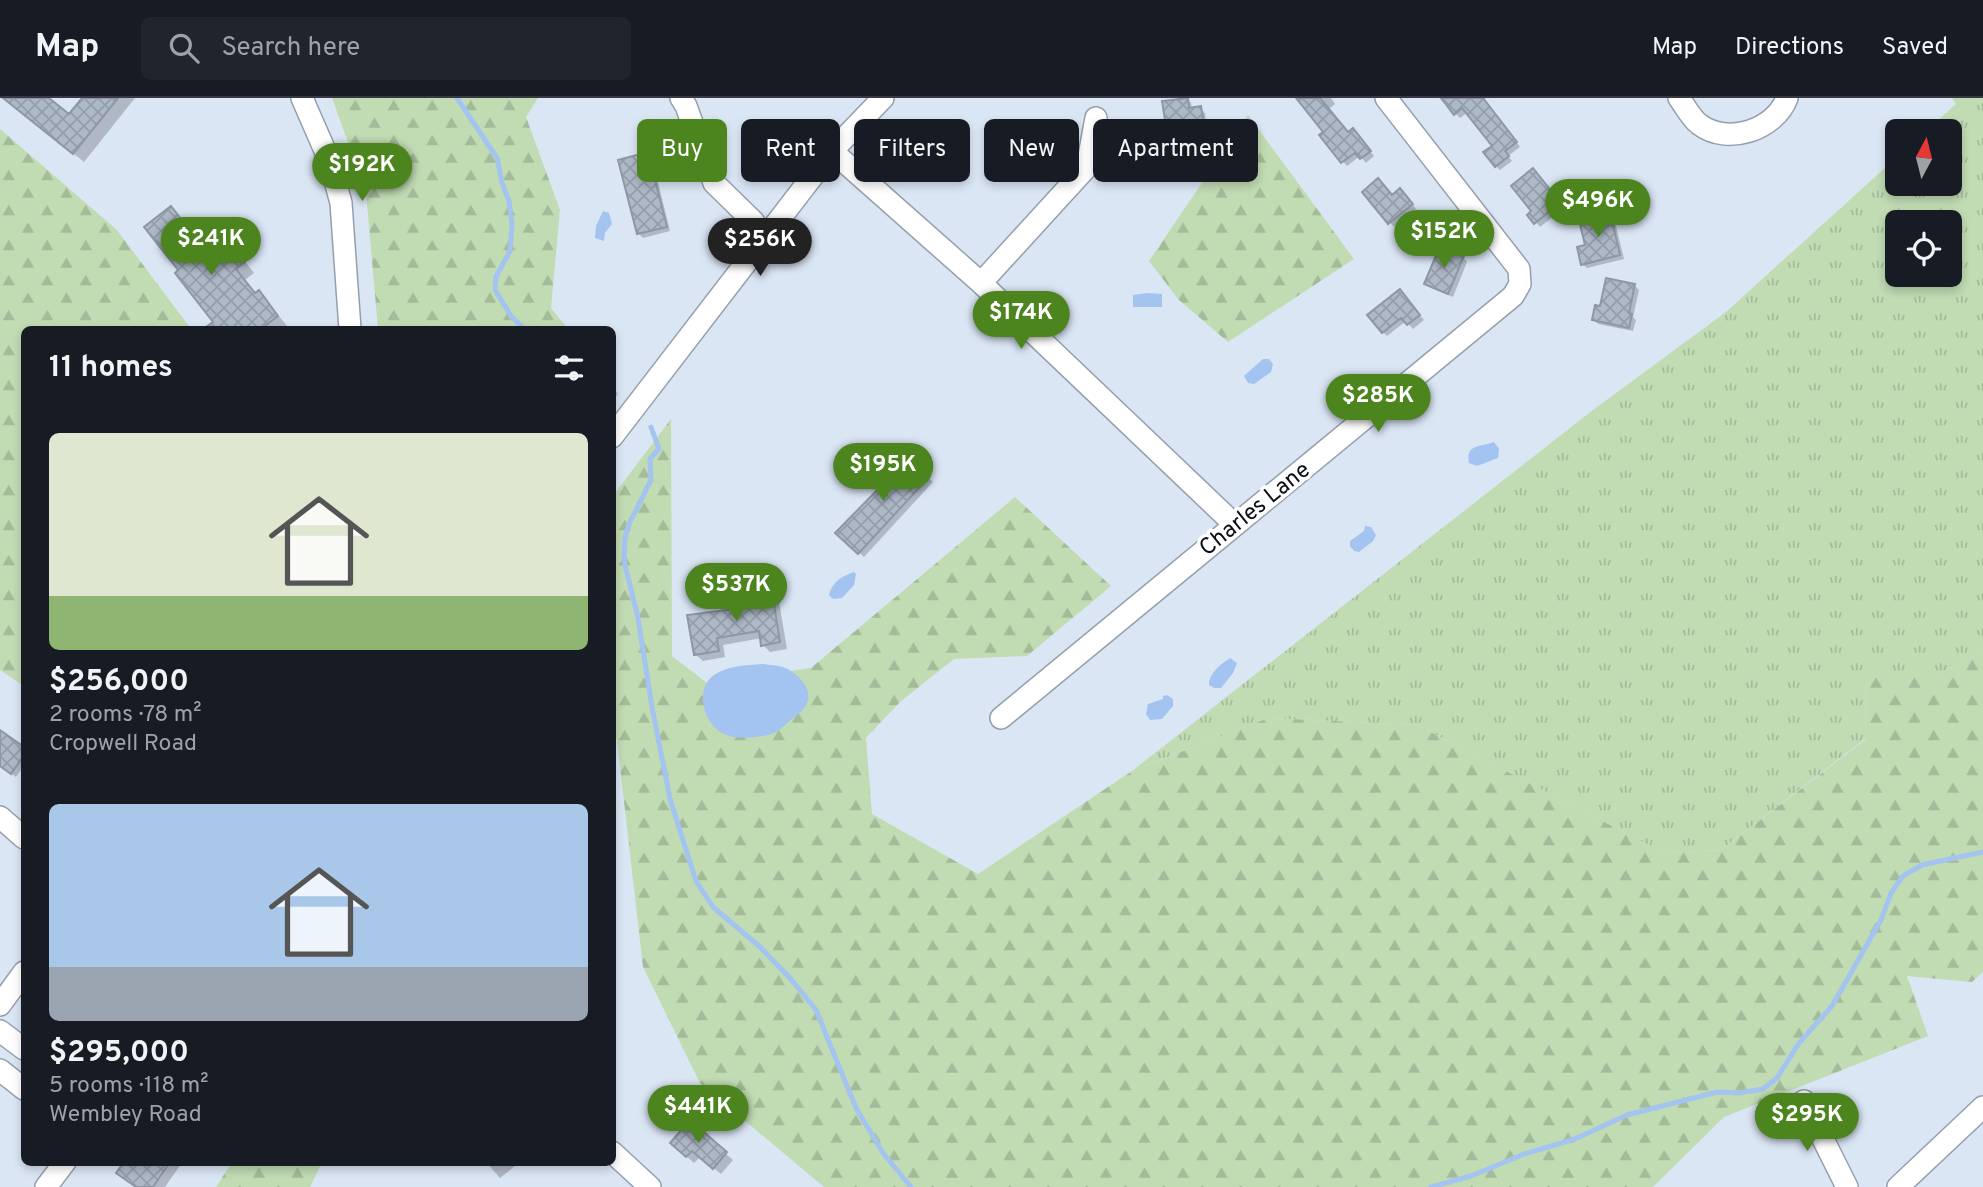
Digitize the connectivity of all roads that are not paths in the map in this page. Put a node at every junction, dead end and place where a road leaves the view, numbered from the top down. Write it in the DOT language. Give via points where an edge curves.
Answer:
graph roads {
  1 [pos="302,98"];
  2 [pos="681,98"];
  3 [pos="883,98"];
  4 [pos="1386,98"];
  5 [pos="1679,98"];
  6 [pos="1787,98"];
  7 [pos="1097,118"];
  8 [pos="840,143"];
  9 [pos="840,158"];
  10 [pos="808,182"];
  11 [pos="764,239"];
  12 [pos="981,283"];
  13 [pos="350,326"];
  14 [pos="616,432"];
  15 [pos="1234,524"];
  16 [pos="1001,718"];
  17 [pos="0,817"];
  18 [pos="21,835"];
  19 [pos="21,976"];
  20 [pos="0,1005"];
  21 [pos="0,1031"];
  22 [pos="21,1047"];
  23 [pos="0,1070"];
  24 [pos="21,1087"];
  25 [pos="1804,1101"];
  26 [pos="1983,1107"];
  27 [pos="616,1156"];
  28 [pos="62,1166"];
  29 [pos="46,1187"];
  30 [pos="650,1187"];
  31 [pos="1847,1187"];
  32 [pos="1899,1187"];
  1 -- 13 [label="street" via="330,162 341,203"];
  2 -- 11 [label="street" via="714,183"];
  3 -- 8 [label="street"];
  4 -- 15 [label="street, Charles Lane" via="1519,269 1520,284 1513,296"];
  5 -- 6 [label="street" via="1699,124 1733,133 1748,132 1775,118"];
  7 -- 12 [label="street" via="1087,167"];
  9 -- 12 [label="street"];
  10 -- 11 [label="street"];
  11 -- 14 [label="street"];
  12 -- 15 [label="street"];
  15 -- 16 [label="street, Charles Lane"];
  17 -- 18 [label="street"];
  19 -- 20 [label="street"];
  21 -- 22 [label="street"];
  23 -- 24 [label="street"];
  25 -- 31 [label="street"];
  26 -- 32 [label="street"];
  27 -- 30 [label="street"];
  28 -- 29 [label="street"];
}
